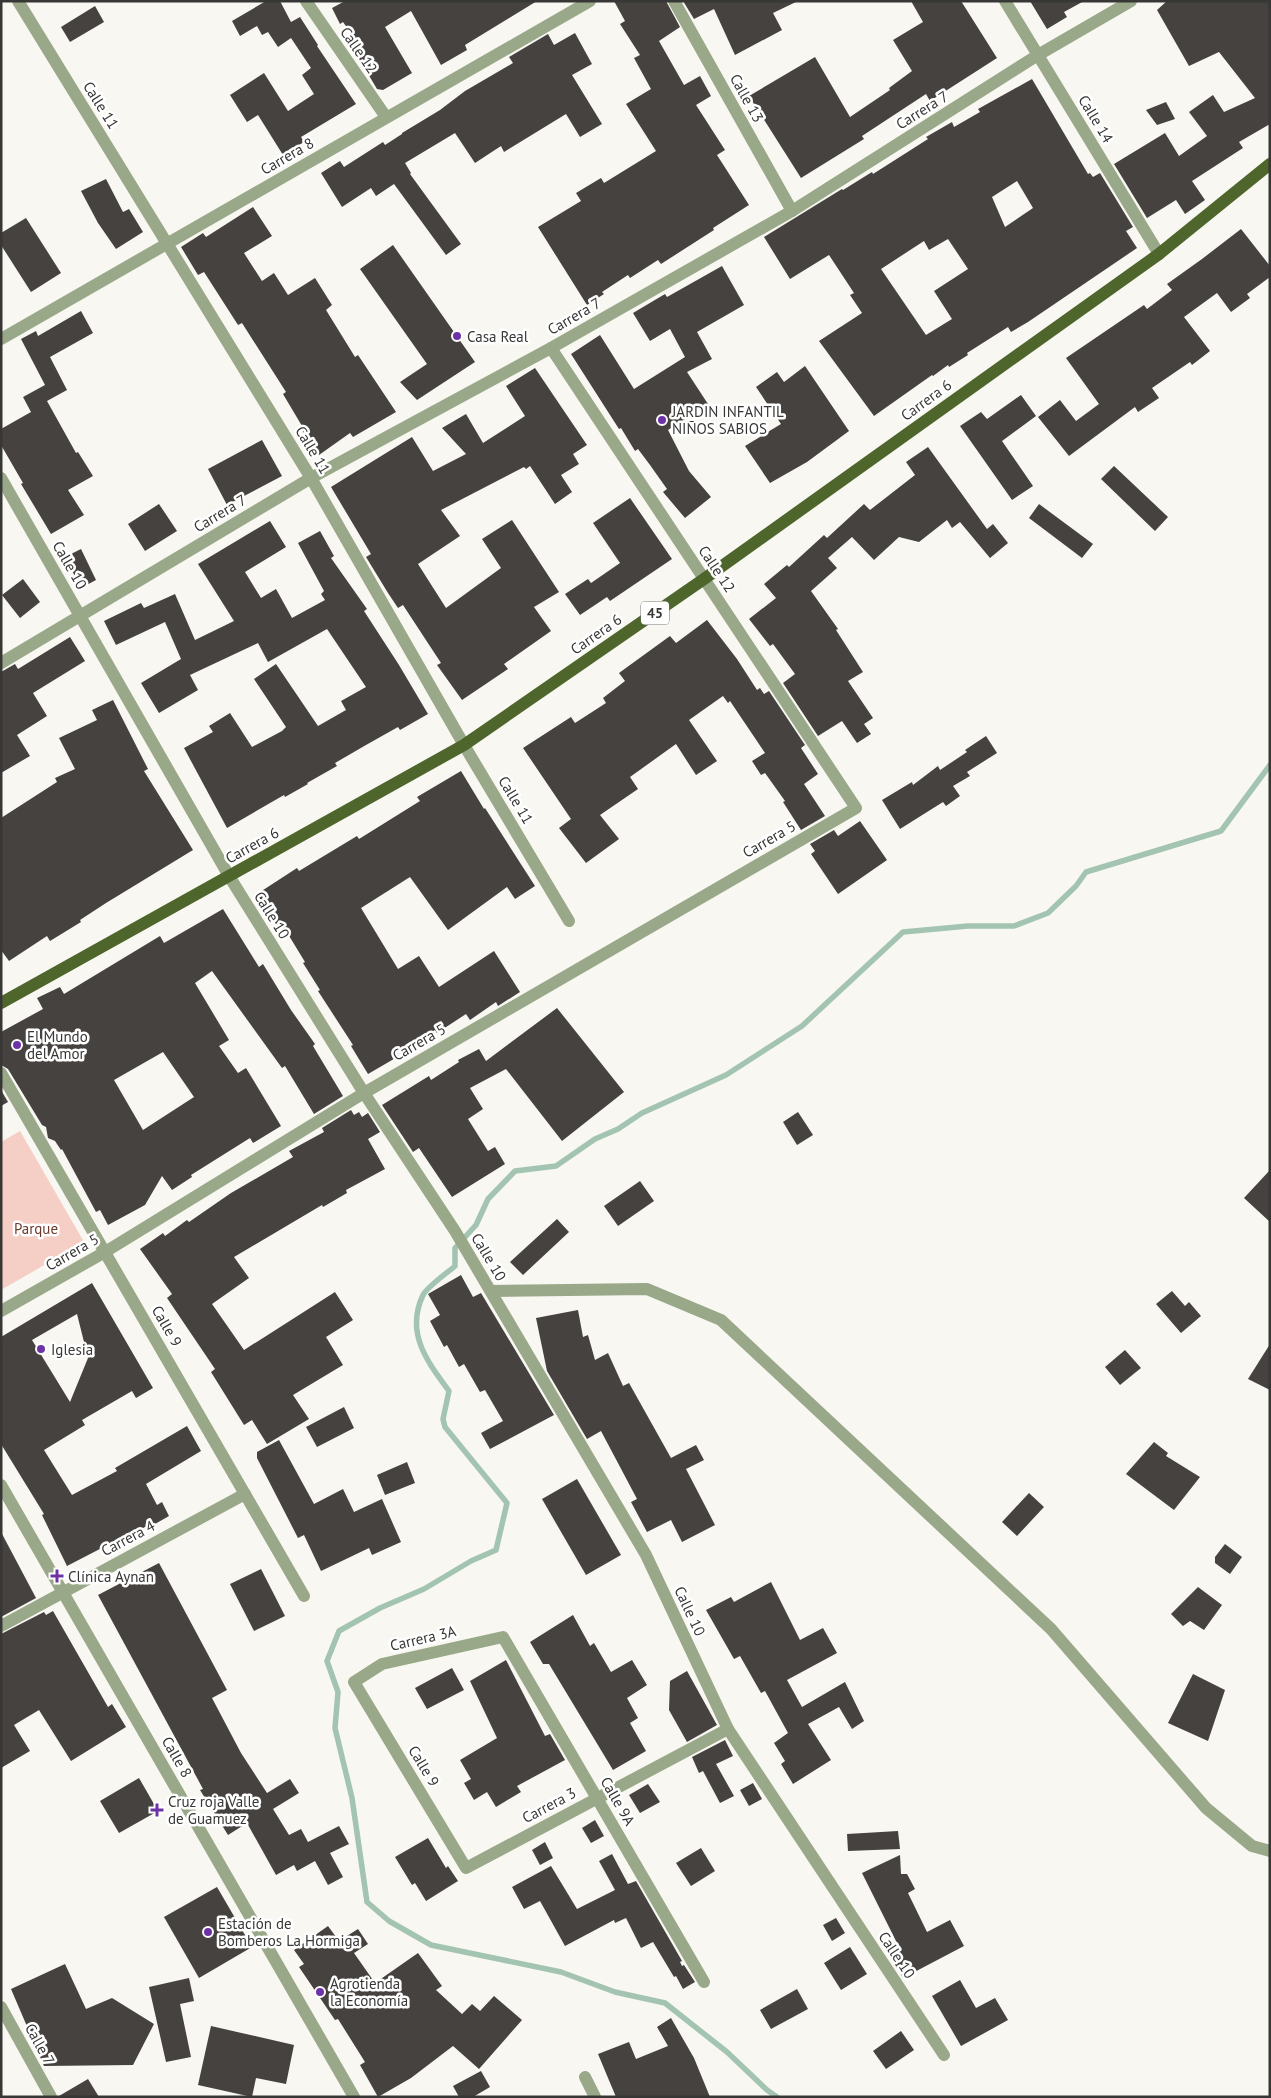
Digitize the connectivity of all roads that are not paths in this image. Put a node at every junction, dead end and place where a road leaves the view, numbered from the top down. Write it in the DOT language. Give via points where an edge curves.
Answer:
graph roads {
  1 [pos="18,1"];
  2 [pos="306,1"];
  3 [pos="590,1"];
  4 [pos="674,1"];
  5 [pos="1005,1"];
  6 [pos="1130,1"];
  7 [pos="1038,55"];
  8 [pos="386,118"];
  9 [pos="1270,164"];
  10 [pos="792,211"];
  11 [pos="167,244"];
  12 [pos="1158,254"];
  13 [pos="1,339"];
  14 [pos="551,348"];
  15 [pos="1,478"];
  16 [pos="311,478"];
  17 [pos="704,579"];
  18 [pos="80,616"];
  19 [pos="1,663"];
  20 [pos="464,745"];
  21 [pos="856,808"];
  22 [pos="229,876"];
  23 [pos="569,922"];
  24 [pos="1,1004"];
  25 [pos="1,1073"];
  26 [pos="364,1093"];
  27 [pos="105,1252"];
  28 [pos="491,1292"];
  29 [pos="1,1311"];
  30 [pos="1,1485"];
  31 [pos="245,1494"];
  32 [pos="63,1591"];
  33 [pos="304,1596"];
  34 [pos="1,1626"];
  35 [pos="503,1637"];
  36 [pos="354,1682"];
  37 [pos="728,1729"];
  38 [pos="597,1798"];
  39 [pos="1270,1851"];
  40 [pos="466,1868"];
  41 [pos="704,1982"];
  42 [pos="1,2007"];
  43 [pos="944,2055"];
  44 [pos="585,2077"];
  45 [pos="51,2097"];
  46 [pos="354,2097"];
  47 [pos="595,2097"];
  1 -- 11 [label="street, Calle 11"];
  2 -- 8 [label="street, Calle 12"];
  3 -- 8 [label="street, Carrera 8"];
  4 -- 10 [label="street, Calle 13"];
  5 -- 7 [label="street, Calle 14"];
  6 -- 7 [label="street, Carrera 7"];
  7 -- 10 [label="street, Carrera 7"];
  7 -- 12 [label="street, Calle 14"];
  8 -- 11 [label="street, Carrera 8"];
  9 -- 12 [label="main road, Carrera 6 / 45"];
  10 -- 14 [label="street, Carrera 7"];
  11 -- 13 [label="street, Carrera 8"];
  11 -- 16 [label="street, Calle 11"];
  12 -- 17 [label="main road, Carrera 6 / 45"];
  14 -- 16 [label="street, Carrera 7"];
  14 -- 17 [label="street, Calle 12"];
  15 -- 18 [label="street, Calle 10"];
  16 -- 18 [label="street, Carrera 7"];
  16 -- 20 [label="street, Calle 11"];
  17 -- 20 [label="main road, Carrera 6 / 45"];
  17 -- 21 [label="street, Calle 12"];
  18 -- 19 [label="street, Carrera 7"];
  18 -- 22 [label="street, Calle 10"];
  20 -- 22 [label="main road, Carrera 6 / 45"];
  20 -- 23 [label="street, Calle 11"];
  21 -- 26 [label="street, Carrera 5"];
  22 -- 24 [label="main road, Carrera 6 / 45"];
  22 -- 26 [label="street, Calle 10"];
  25 -- 27 [label="street, Calle 9"];
  26 -- 27 [label="street, Carrera 5"];
  26 -- 28 [label="street, Calle 10"];
  27 -- 29 [label="street, Carrera 5"];
  27 -- 31 [label="street, Calle 9"];
  28 -- 37 [label="street, Calle 10" via="646,1555"];
  28 -- 39 [label="street" via="647,1289 721,1320 1051,1629 1206,1808 1252,1846"];
  30 -- 32 [label="street, Calle 8"];
  31 -- 32 [label="street, Carrera 4"];
  31 -- 33 [label="street, Calle 9"];
  32 -- 34 [label="street, Carrera 4"];
  32 -- 46 [label="street, Calle 8"];
  35 -- 36 [label="street, Carrera 3A" via="382,1664"];
  35 -- 38 [label="street, Calle 9A"];
  36 -- 40 [label="street, Calle 9"];
  37 -- 38 [label="street, Carrera 3"];
  37 -- 43 [label="street, Calle 10"];
  38 -- 40 [label="street, Carrera 3"];
  38 -- 41 [label="street, Calle 9A"];
  42 -- 45 [label="street, Calle 7"];
  44 -- 47 [label="street"];
}
